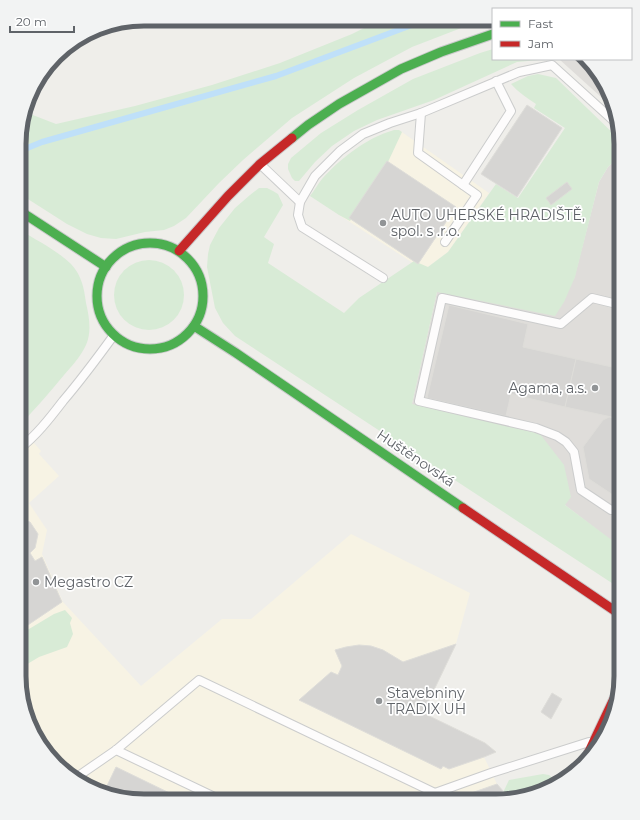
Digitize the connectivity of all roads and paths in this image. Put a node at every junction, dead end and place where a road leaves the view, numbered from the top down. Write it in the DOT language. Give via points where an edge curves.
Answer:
graph roads {
  1 [pos="492,34"];
  2 [pos="496,82"];
  3 [pos="421,113"];
  4 [pos="611,118"];
  5 [pos="260,164"];
  6 [pos="463,185"];
  7 [pos="300,202"];
  8 [pos="26,215"];
  9 [pos="445,242"];
  10 [pos="179,251"];
  11 [pos="106,267"];
  12 [pos="383,278"];
  13 [pos="614,303"];
  14 [pos="194,326"];
  15 [pos="114,335"];
  16 [pos="26,444"];
  17 [pos="614,510"];
  18 [pos="614,610"];
  19 [pos="594,742"];
  20 [pos="116,750"];
  21 [pos="80,775"];
  22 [pos="435,793"];
  23 [pos="208,794"];
  1 -- 5 [label="street" via="441,52 370,86 308,125"];
  2 -- 3 [label="lane"];
  2 -- 4 [label="lane" via="519,72 552,65"];
  2 -- 6 [label="lane" via="511,112"];
  3 -- 6 [label="lane" via="418,153"];
  3 -- 7 [label="lane" via="363,134 340,151 314,176"];
  5 -- 7 [label="lane"];
  5 -- 10 [label="street"];
  6 -- 9 [label="lane" via="477,195"];
  7 -- 12 [label="lane" via="298,215 302,228"];
  8 -- 11 [label="street"];
  10 -- 11 [label="street" via="157,243 139,244 123,250"];
  10 -- 14 [label="street" via="198,272 203,290 200,314"];
  11 -- 15 [label="street" via="99,282 97,298 102,318"];
  13 -- 17 [label="lane" via="592,298 561,324 442,298 419,401 536,428 557,436 574,452 581,490"];
  14 -- 15 [label="street" via="179,340 161,348 136,347"];
  14 -- 18 [label="street, Huštěnovská"];
  15 -- 16 [label="lane" via="87,372"];
  19 -- 22 [label="lane" via="491,773"];
  20 -- 21 [label="lane"];
  20 -- 22 [label="lane" via="199,680"];
  20 -- 23 [label="lane"];
}
